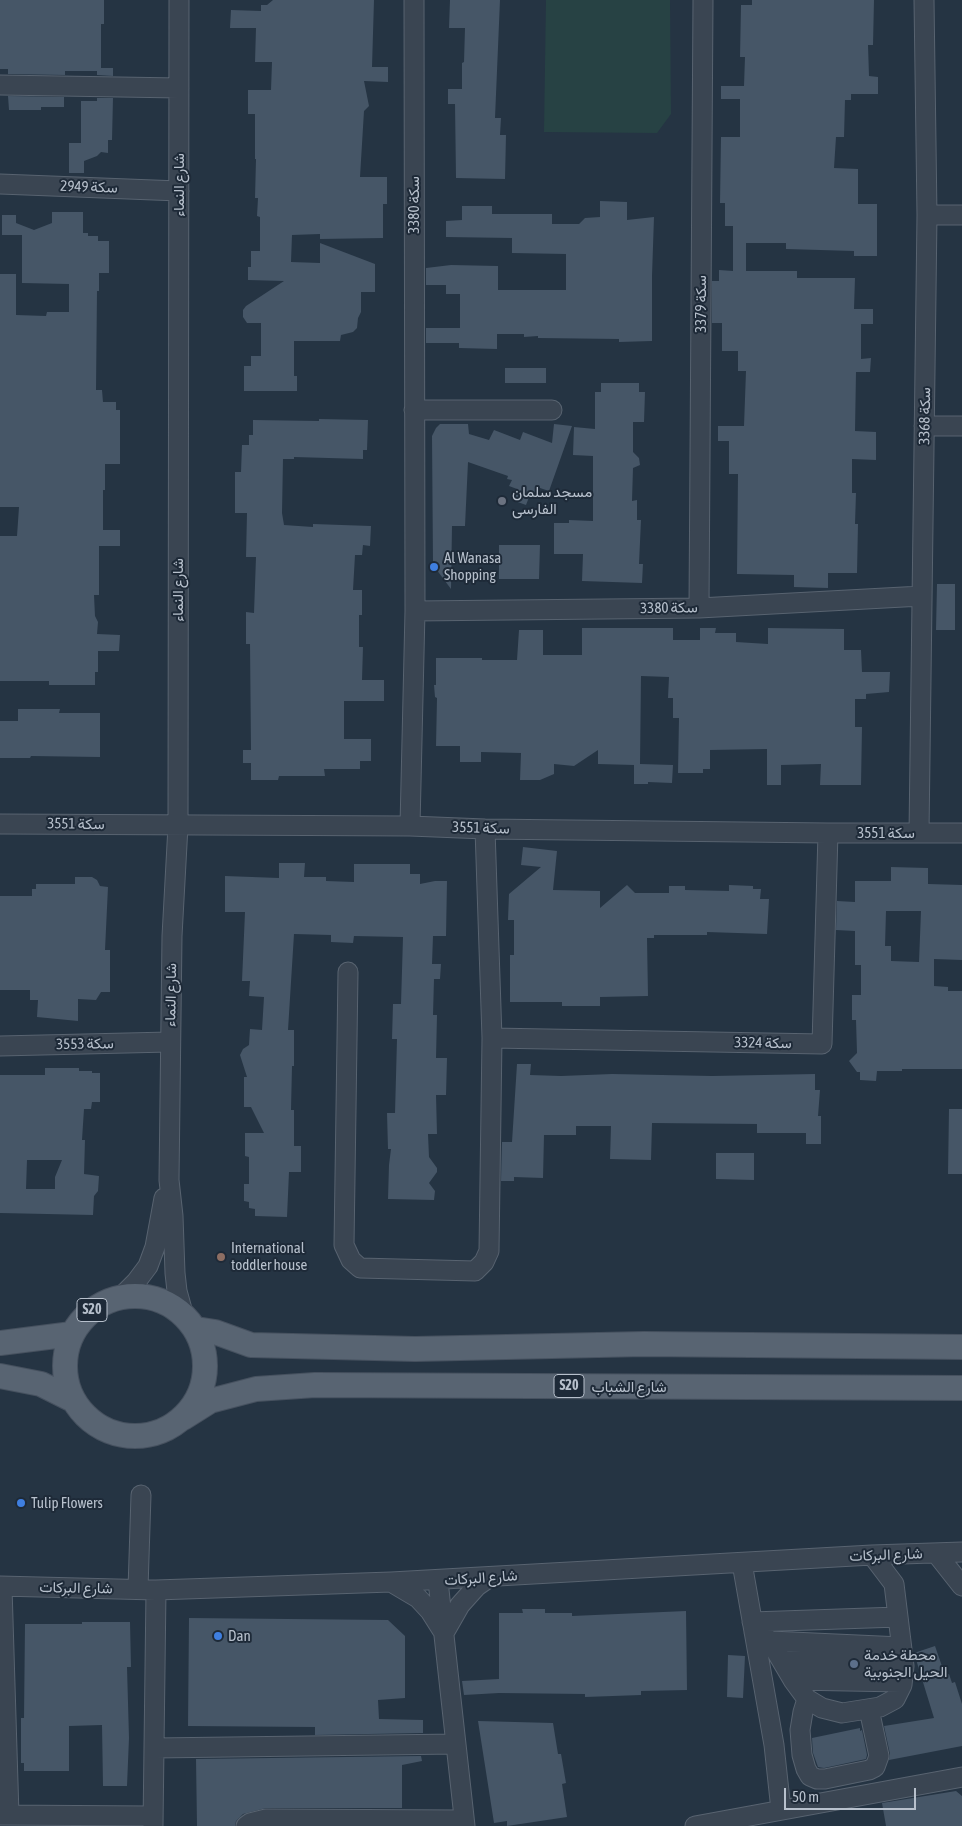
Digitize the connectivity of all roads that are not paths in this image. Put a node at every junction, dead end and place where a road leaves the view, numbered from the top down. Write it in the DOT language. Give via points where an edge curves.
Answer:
graph roads {
  1 [pos="179,0"];
  2 [pos="414,0"];
  3 [pos="703,0"];
  4 [pos="924,0"];
  5 [pos="0,85"];
  6 [pos="179,88"];
  7 [pos="0,184"];
  8 [pos="179,191"];
  9 [pos="927,215"];
  10 [pos="962,215"];
  11 [pos="414,410"];
  12 [pos="552,410"];
  13 [pos="924,426"];
  14 [pos="962,426"];
  15 [pos="922,596"];
  16 [pos="699,608"];
  17 [pos="415,611"];
  18 [pos="0,824"];
  19 [pos="178,826"];
  20 [pos="410,826"];
  21 [pos="485,828"];
  22 [pos="828,833"];
  23 [pos="919,833"];
  24 [pos="962,833"];
  25 [pos="348,972"];
  26 [pos="492,1038"];
  27 [pos="170,1042"];
  28 [pos="0,1046"];
  29 [pos="169,1180"];
  30 [pos="122,1296"];
  31 [pos="190,1321"];
  32 [pos="72,1334"];
  33 [pos="0,1343"];
  34 [pos="962,1347"];
  35 [pos="0,1376"];
  36 [pos="962,1388"];
  37 [pos="73,1400"];
  38 [pos="183,1418"];
  39 [pos="141,1495"];
  40 [pos="962,1552"];
  41 [pos="936,1553"];
  42 [pos="910,1554"];
  43 [pos="872,1555"];
  44 [pos="742,1563"];
  45 [pos="490,1577"];
  46 [pos="438,1581"];
  47 [pos="391,1582"];
  48 [pos="894,1584"];
  49 [pos="1,1586"];
  50 [pos="962,1586"];
  51 [pos="147,1589"];
  52 [pos="898,1617"];
  53 [pos="759,1632"];
  54 [pos="444,1633"];
  55 [pos="782,1661"];
  56 [pos="902,1664"];
  57 [pos="793,1680"];
  58 [pos="808,1699"];
  59 [pos="869,1709"];
  60 [pos="456,1744"];
  61 [pos="155,1748"];
  62 [pos="962,1777"];
  63 [pos="781,1810"];
  64 [pos="4,1815"];
  65 [pos="153,1821"];
  66 [pos="465,1823"];
  67 [pos="246,1826"];
  68 [pos="695,1826"];
  1 -- 6 [label="street, شارع النماء"];
  2 -- 11 [label="street, سكة 3380"];
  3 -- 16 [label="street, سكة 3379"];
  4 -- 9 [label="street, سكة 3368"];
  5 -- 6 [label="street"];
  6 -- 8 [label="street, شارع النماء"];
  7 -- 8 [label="street, سكة 2949"];
  8 -- 19 [label="street, شارع النماء"];
  9 -- 10 [label="street"];
  9 -- 13 [label="street, سكة 3368"];
  11 -- 12 [label="street"];
  11 -- 17 [label="street, سكة 3380"];
  13 -- 14 [label="street"];
  13 -- 15 [label="street, سكة 3368"];
  15 -- 16 [label="street, سكة 3380"];
  15 -- 23 [label="street, سكة 3368"];
  16 -- 17 [label="street, سكة 3380"];
  17 -- 20 [label="street, سكة 3380"];
  18 -- 19 [label="street, سكة 3551"];
  19 -- 20 [label="street, سكة 3551"];
  19 -- 27 [label="street, شارع النماء"];
  20 -- 21 [label="street, سكة 3551"];
  21 -- 22 [label="street, سكة 3551"];
  21 -- 26 [label="street"];
  22 -- 23 [label="street, سكة 3551"];
  22 -- 26 [label="street, سكة 3324" via="822,1044"];
  23 -- 24 [label="street, سكة 3551"];
  25 -- 26 [label="street" via="344,1245 351,1260 360,1268 475,1271 484,1262 489,1251"];
  27 -- 28 [label="street, سكة 3553"];
  27 -- 29 [label="street, شارع النماء"];
  29 -- 30 [label="street, شارع النماء" via="156,1247 144,1271"];
  29 -- 31 [label="street, شارع النماء" via="174,1273 177,1291"];
  30 -- 31 [label="main road, S20" via="155,1298 170,1304"];
  30 -- 32 [label="main road, S20" via="93,1309"];
  31 -- 34 [label="main road, S20" via="251,1344 415,1349 644,1344"];
  31 -- 38 [label="main road, S20" via="204,1347 206,1366 203,1386"];
  32 -- 33 [label="main road, S20"];
  32 -- 37 [label="main road, S20" via="65,1355 65,1378"];
  35 -- 37 [label="main road, S20" via="41,1384"];
  36 -- 38 [label="main road, شارع الشباب / S20" via="315,1385 256,1389 210,1402"];
  37 -- 38 [label="main road, S20" via="93,1423 119,1435 147,1436 161,1432"];
  39 -- 51 [label="street"];
  40 -- 41 [label="street, شارع البركات"];
  41 -- 42 [label="street, شارع البركات"];
  41 -- 50 [label="street"];
  42 -- 43 [label="street, شارع البركات"];
  42 -- 48 [label="street"];
  43 -- 44 [label="street, شارع البركات"];
  43 -- 48 [label="street"];
  44 -- 45 [label="street, شارع البركات"];
  44 -- 53 [label="street"];
  45 -- 46 [label="street, شارع البركات"];
  45 -- 54 [label="street" via="460,1605"];
  46 -- 47 [label="street, شارع البركات"];
  46 -- 54 [label="street"];
  47 -- 51 [label="street, شارع البركات"];
  47 -- 54 [label="street" via="418,1598"];
  48 -- 52 [label="street"];
  49 -- 51 [label="street, شارع البركات"];
  49 -- 64 [label="street"];
  51 -- 61 [label="street"];
  52 -- 53 [label="street"];
  52 -- 56 [label="street"];
  53 -- 55 [label="street"];
  53 -- 56 [label="street"];
  53 -- 63 [label="street"];
  54 -- 60 [label="street"];
  55 -- 56 [label="street"];
  55 -- 57 [label="street"];
  56 -- 57 [label="street"];
  56 -- 59 [label="street" via="895,1699"];
  57 -- 58 [label="street"];
  58 -- 59 [label="street" via="822,1708 842,1713"];
  58 -- 59 [label="street" via="800,1730 802,1755 806,1770 817,1779 875,1767 879,1756"];
  60 -- 61 [label="street"];
  60 -- 66 [label="street"];
  61 -- 65 [label="street"];
  62 -- 63 [label="street"];
  63 -- 68 [label="street"];
  64 -- 65 [label="street"];
  66 -- 67 [label="street" via="266,1819"];
}
